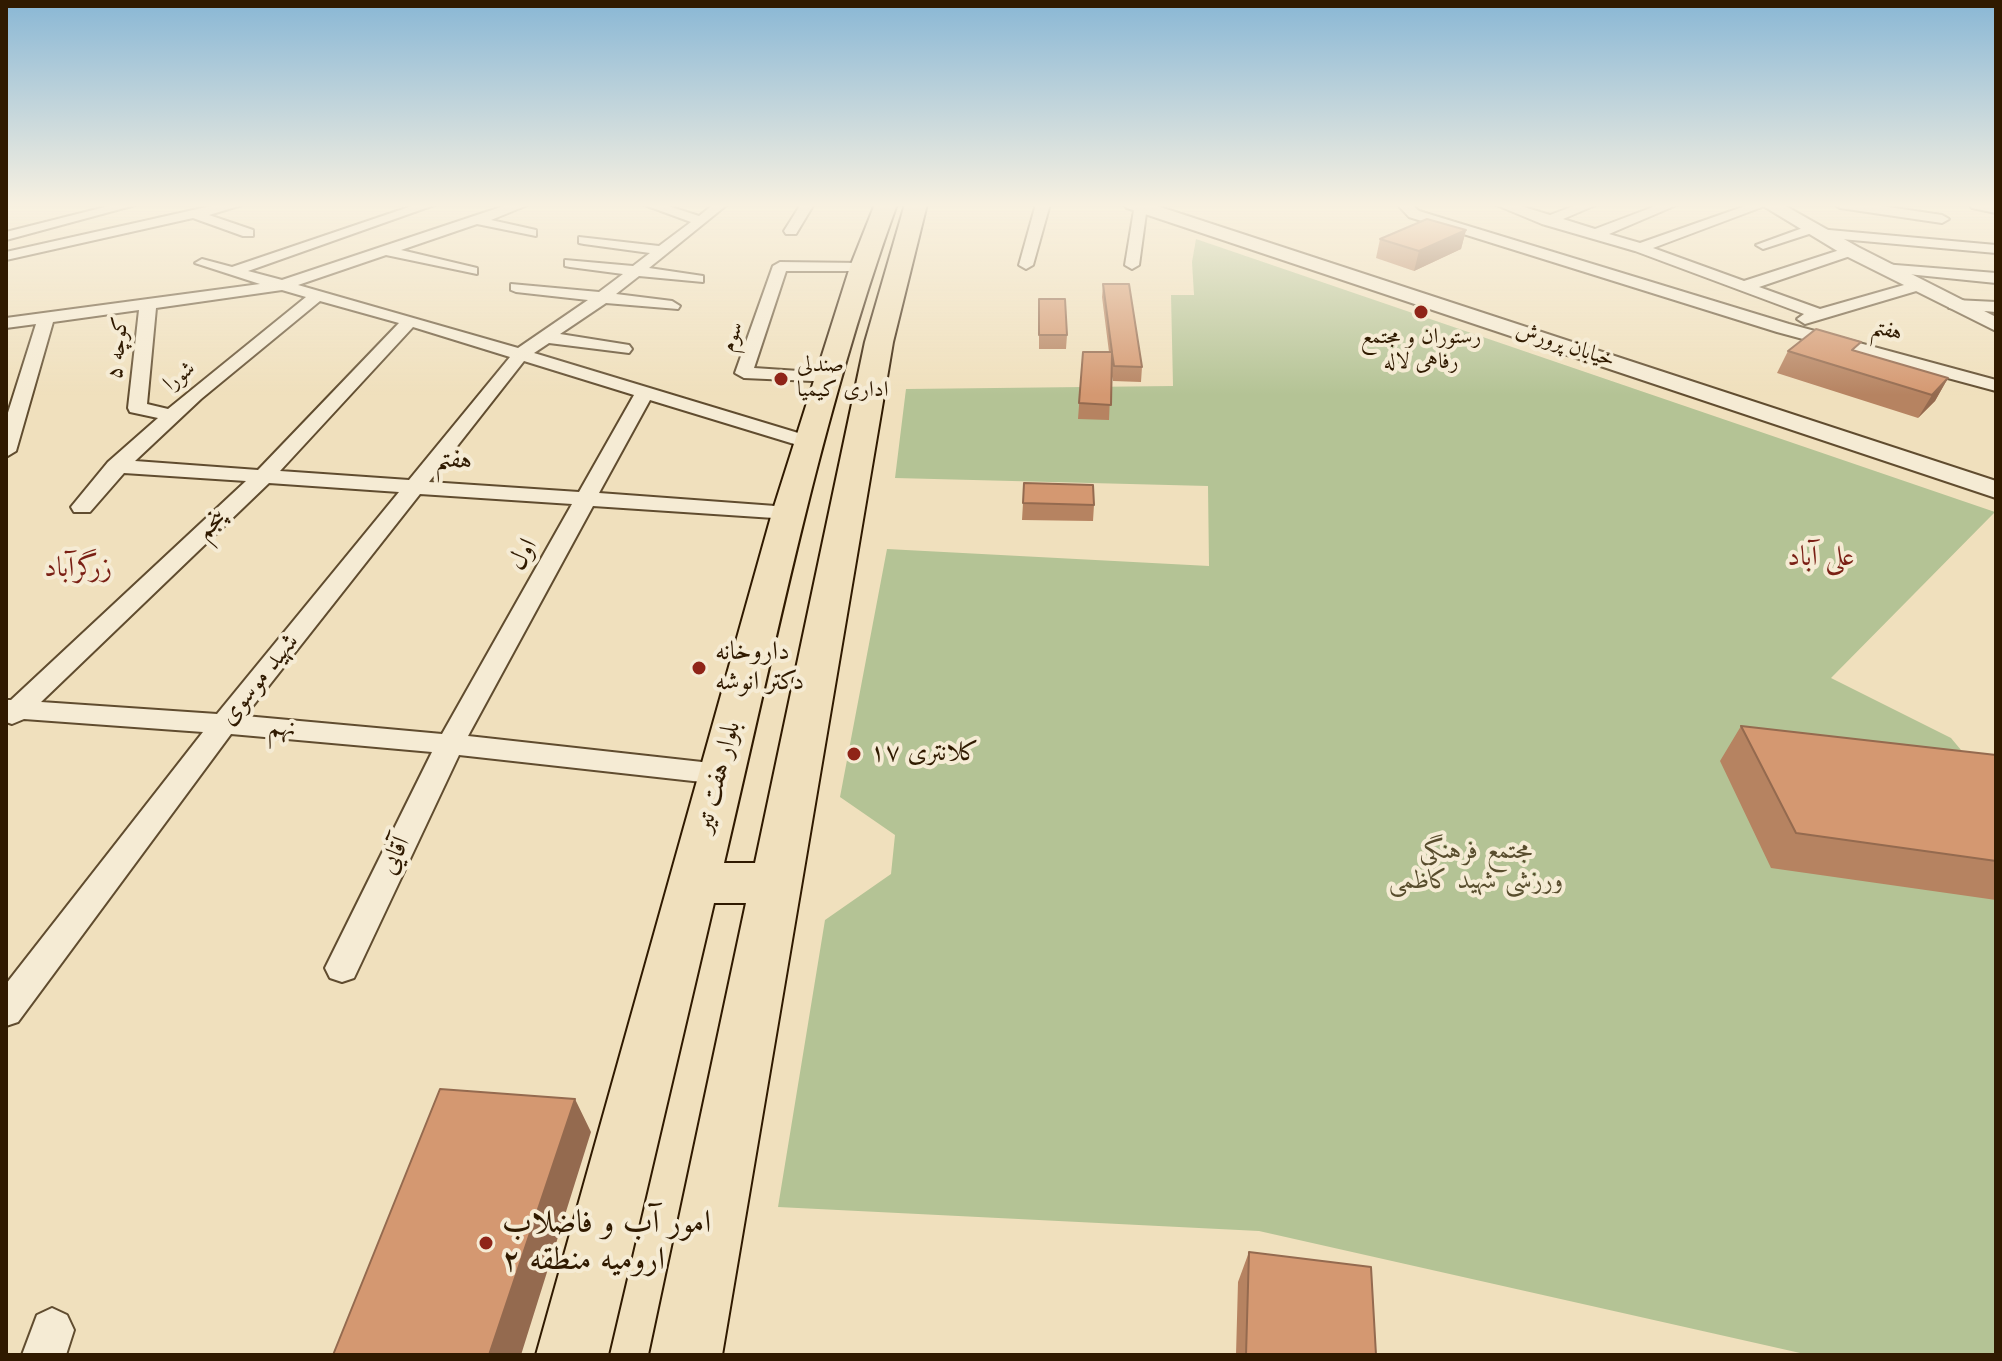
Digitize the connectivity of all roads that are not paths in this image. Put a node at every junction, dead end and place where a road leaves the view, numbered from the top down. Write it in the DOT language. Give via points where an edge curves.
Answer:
graph roads {
  1 [pos="862,267"];
  2 [pos="217,268"];
  3 [pos="244,268"];
  4 [pos="337,268"];
  5 [pos="457,268"];
  6 [pos="608,268"];
  7 [pos="642,268"];
  8 [pos="779,268"];
  9 [pos="888,268"];
  10 [pos="1325,268"];
  11 [pos="1587,268"];
  12 [pos="1694,268"];
  13 [pos="1801,268"];
  14 [pos="1883,268"];
  15 [pos="472,271"];
  16 [pos="637,271"];
  17 [pos="231,272"];
  18 [pos="1996,278"];
  19 [pos="698,279"];
  20 [pos="280,286"];
  21 [pos="1746,286"];
  22 [pos="1918,286"];
  23 [pos="516,287"];
  24 [pos="318,295"];
  25 [pos="602,298"];
  26 [pos="148,305"];
  27 [pos="1955,305"];
  28 [pos="672,306"];
  29 [pos="1996,307"];
  30 [pos="1818,314"];
  31 [pos="46,318"];
  32 [pos="410,321"];
  33 [pos="6,323"];
  34 [pos="1996,325"];
  35 [pos="1783,328"];
  36 [pos="545,337"];
  37 [pos="623,349"];
  38 [pos="521,354"];
  39 [pos="849,354"];
  40 [pos="1996,386"];
  41 [pos="645,392"];
  42 [pos="172,415"];
  43 [pos="811,443"];
  44 [pos="6,451"];
  45 [pos="115,466"];
  46 [pos="264,476"];
  47 [pos="414,486"];
  48 [pos="1996,490"];
  49 [pos="588,498"];
  50 [pos="82,507"];
  51 [pos="789,513"];
  52 [pos="10,713"];
  53 [pos="224,724"];
  54 [pos="450,744"];
  55 [pos="720,774"];
  56 [pos="692,883"];
  57 [pos="777,883"];
  58 [pos="342,968"];
  59 [pos="6,1011"];
  60 [pos="572,1355"];
  61 [pos="686,1355"];
  1 -- 39 [label="main road, بلوار هفت تیر"];
  2 -- 17 [label="street"];
  3 -- 17 [label="street"];
  4 -- 20 [label="street"];
  5 -- 15 [label="street"];
  6 -- 16 [label="street"];
  7 -- 16 [label="street, شهید موسوی"];
  8 -- 39 [label="street, سوم" via="744,373"];
  9 -- 39 [label="main road, بلوار هفت تیر"];
  10 -- 48 [label="street, خیابان پرورش"];
  11 -- 35 [label="street, هفتم"];
  12 -- 21 [label="street"];
  13 -- 21 [label="street"];
  14 -- 18 [label="street"];
  14 -- 22 [label="street"];
  16 -- 19 [label="street"];
  16 -- 25 [label="street, شهید موسوی"];
  17 -- 20 [label="street"];
  20 -- 24 [label="street"];
  20 -- 26 [label="street"];
  21 -- 30 [label="street"];
  22 -- 27 [label="street"];
  22 -- 30 [label="street"];
  23 -- 25 [label="street"];
  24 -- 32 [label="street"];
  24 -- 42 [label="street, شورا"];
  25 -- 28 [label="street"];
  25 -- 36 [label="street, شهید موسوی"];
  26 -- 31 [label="street"];
  26 -- 42 [label="street, کوچه ۵" via="137,408"];
  27 -- 29 [label="street"];
  27 -- 34 [label="street"];
  30 -- 35 [label="street"];
  31 -- 33 [label="street"];
  31 -- 44 [label="street"];
  32 -- 38 [label="street"];
  32 -- 46 [label="street, پنجم"];
  35 -- 40 [label="street, هفتم"];
  36 -- 37 [label="street"];
  36 -- 38 [label="street, شهید موسوی"];
  38 -- 41 [label="street"];
  38 -- 47 [label="street, شهید موسوی"];
  39 -- 43 [label="main road, بلوار هفت تیر"];
  39 -- 57 [label="main road, بلوار هفت تیر"];
  41 -- 43 [label="street"];
  41 -- 49 [label="street, اول"];
  42 -- 45 [label="street, شورا"];
  43 -- 51 [label="main road, بلوار هفت تیر"];
  45 -- 46 [label="street, هفتم"];
  45 -- 50 [label="street, شورا"];
  46 -- 47 [label="street, هفتم"];
  46 -- 52 [label="street, پنجم"];
  47 -- 49 [label="street, هفتم"];
  47 -- 53 [label="street, شهید موسوی"];
  49 -- 51 [label="street, هفتم"];
  49 -- 54 [label="street, اول"];
  51 -- 55 [label="main road, بلوار هفت تیر"];
  52 -- 53 [label="street, نهم"];
  53 -- 54 [label="street, نهم"];
  53 -- 59 [label="street, شهید موسوی"];
  54 -- 55 [label="street, نهم"];
  54 -- 58 [label="street, آقایی"];
  55 -- 56 [label="main road, بلوار هفت تیر"];
  56 -- 57 [label="main road"];
  56 -- 60 [label="main road, بلوار هفت تیر"];
  57 -- 61 [label="main road, بلوار هفت تیر"];
}
